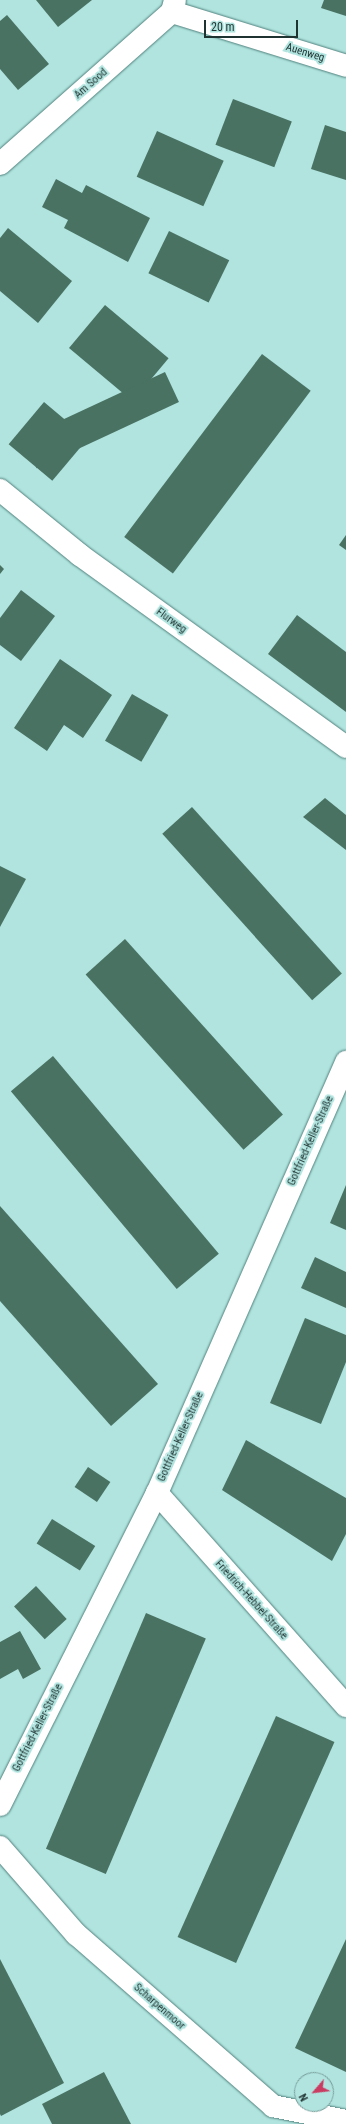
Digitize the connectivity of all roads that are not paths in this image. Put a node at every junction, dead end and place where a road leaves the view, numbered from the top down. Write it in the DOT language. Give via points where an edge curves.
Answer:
graph roads {
  1 [pos="174,6"];
  2 [pos="346,66"];
  3 [pos="0,164"];
  4 [pos="0,490"];
  5 [pos="346,747"];
  6 [pos="346,1062"];
  7 [pos="157,1493"];
  8 [pos="346,1706"];
  9 [pos="0,1805"];
  10 [pos="0,1847"];
  11 [pos="346,2121"];
  1 -- 2 [label="street, Auenweg"];
  1 -- 3 [label="street, Am Sood"];
  4 -- 5 [label="street, Flurweg" via="80,555"];
  6 -- 7 [label="street, Gottfried-Keller-Straße"];
  7 -- 8 [label="street, Friedrich-Hebbel-Straße"];
  7 -- 9 [label="street, Gottfried-Keller-Straße"];
  10 -- 11 [label="street, Scharpenmoor" via="76,1934 273,2106"];
}
